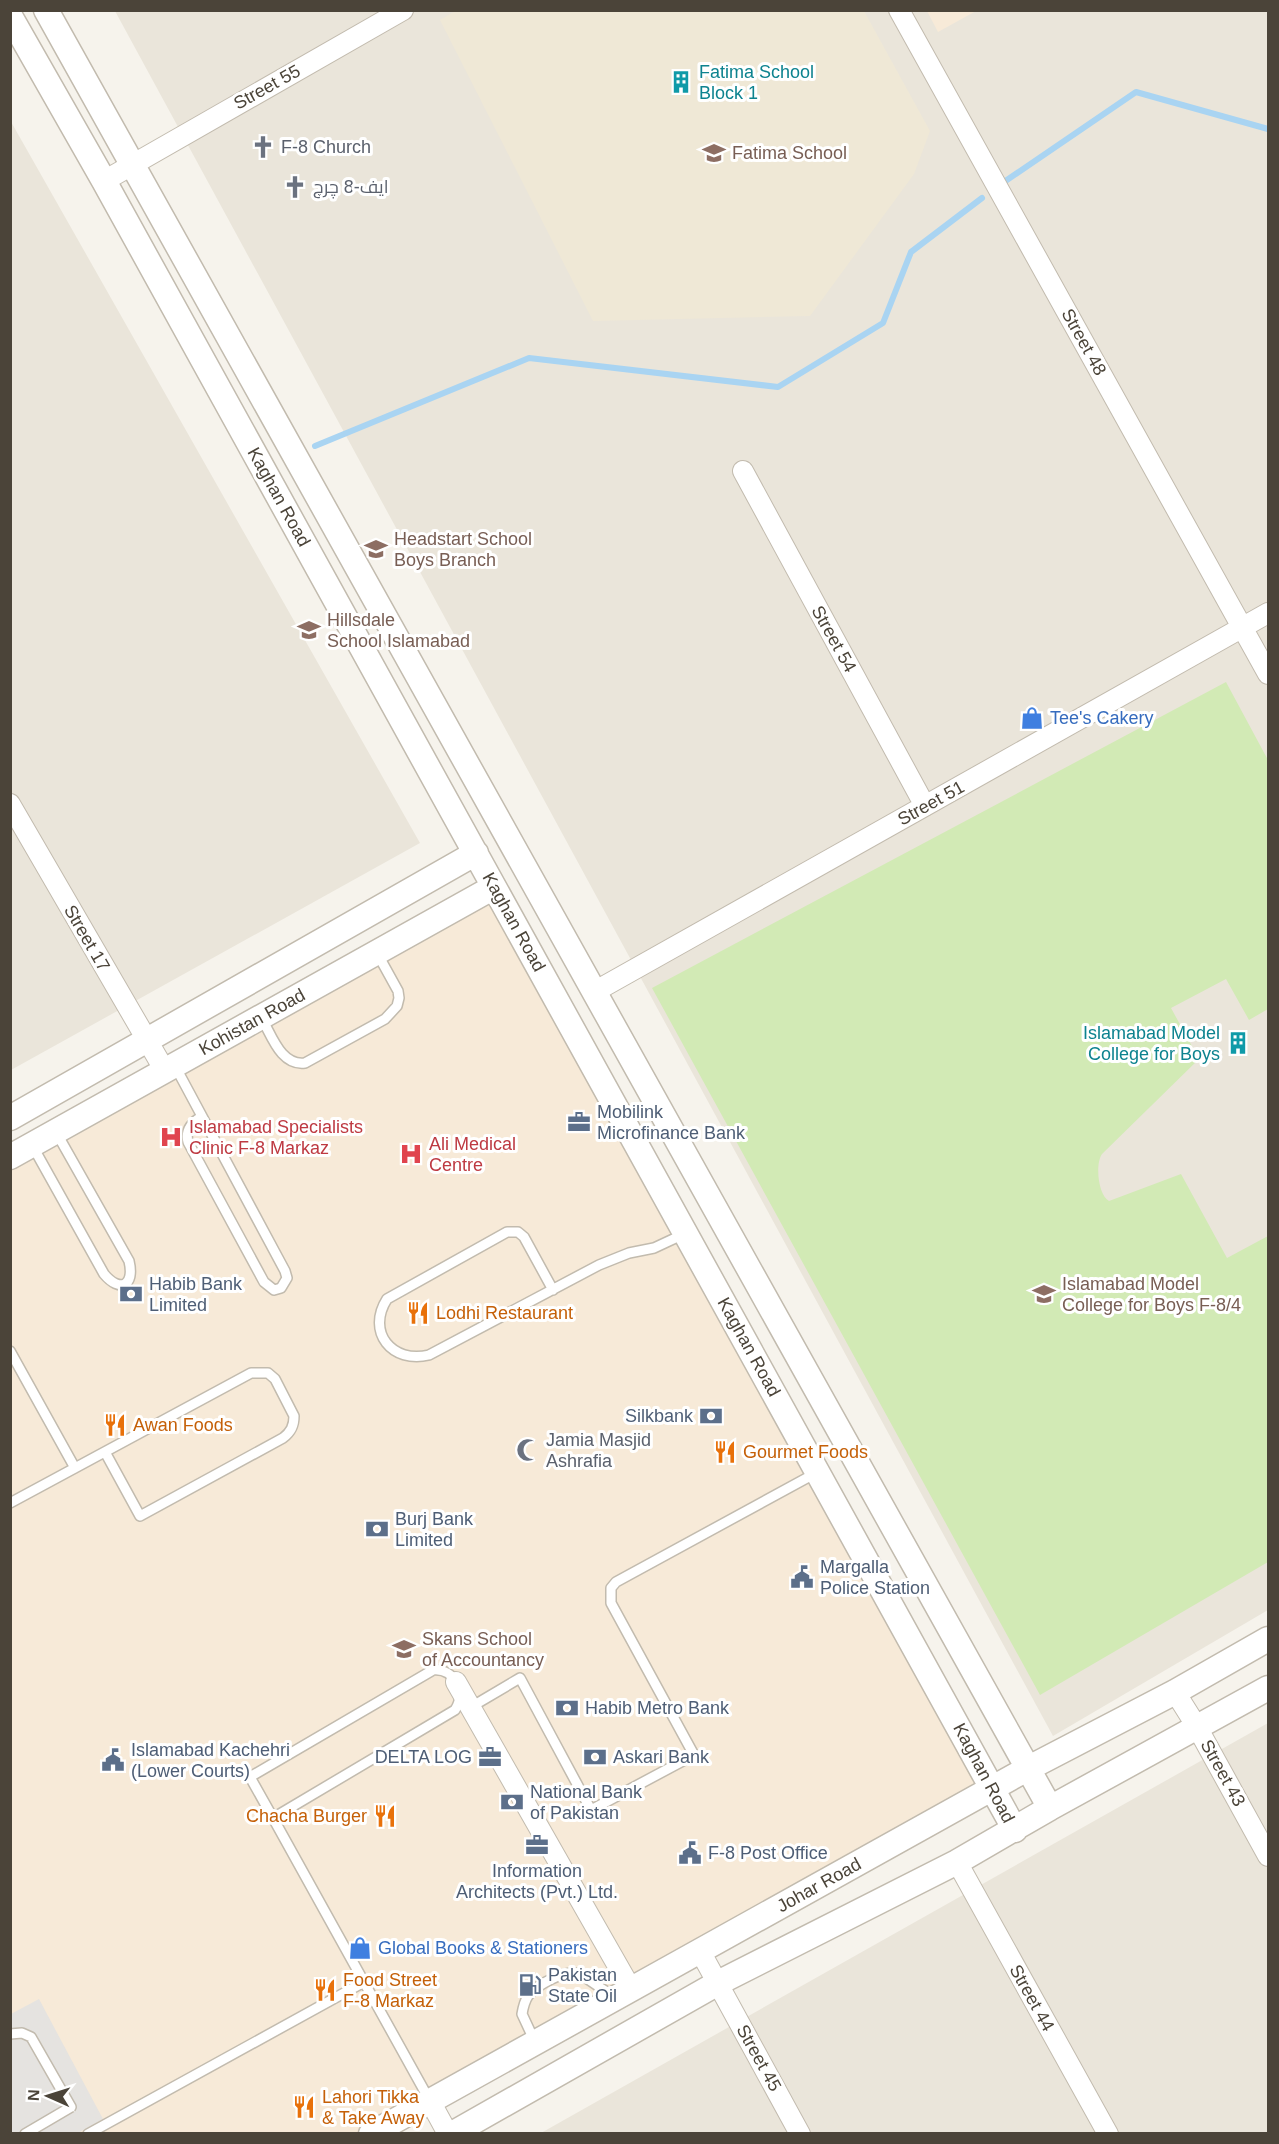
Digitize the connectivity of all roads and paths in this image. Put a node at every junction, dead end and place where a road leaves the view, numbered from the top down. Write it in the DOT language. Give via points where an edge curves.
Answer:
graph roads {
  1 [pos="46,10"];
  2 [pos="899,10"];
  3 [pos="395,12"];
  4 [pos="10,16"];
  5 [pos="132,164"];
  6 [pos="104,181"];
  7 [pos="743,471"];
  8 [pos="1269,613"];
  9 [pos="1243,627"];
  10 [pos="1269,674"];
  11 [pos="10,804"];
  12 [pos="925,806"];
  13 [pos="476,853"];
  14 [pos="494,887"];
  15 [pos="377,953"];
  16 [pos="594,992"];
  17 [pos="261,1017"];
  18 [pos="147,1042"];
  19 [pos="170,1068"];
  20 [pos="201,1117"];
  21 [pos="10,1118"];
  22 [pos="56,1132"];
  23 [pos="32,1145"];
  24 [pos="10,1157"];
  25 [pos="722,1222"];
  26 [pos="688,1236"];
  27 [pos="553,1290"];
  28 [pos="10,1351"];
  29 [pos="105,1452"];
  30 [pos="75,1468"];
  31 [pos="818,1471"];
  32 [pos="10,1503"];
  33 [pos="951,1631"];
  34 [pos="1269,1640"];
  35 [pos="917,1650"];
  36 [pos="456,1682"];
  37 [pos="1269,1688"];
  38 [pos="1175,1692"];
  39 [pos="471,1707"];
  40 [pos="1197,1727"];
  41 [pos="1028,1768"];
  42 [pos="993,1788"];
  43 [pos="1050,1808"];
  44 [pos="273,1818"];
  45 [pos="1015,1830"];
  46 [pos="1269,1856"];
  47 [pos="957,1862"];
  48 [pos="700,1951"];
  49 [pos="364,1982"];
  50 [pos="718,1983"];
  51 [pos="625,1992"];
  52 [pos="10,2034"];
  53 [pos="535,2042"];
  54 [pos="430,2101"];
  55 [pos="25,2133"];
  56 [pos="88,2133"];
  57 [pos="371,2133"];
  58 [pos="450,2133"];
  59 [pos="800,2133"];
  60 [pos="1108,2133"];
  1 -- 5 [label="street, Kaghan Road"];
  2 -- 9 [label="street, Street 48"];
  3 -- 5 [label="street, Street 55"];
  4 -- 6 [label="street, Kaghan Road"];
  5 -- 6 [label="street, Street 55"];
  5 -- 16 [label="street, Kaghan Road"];
  6 -- 13 [label="street, Kaghan Road"];
  7 -- 12 [label="street, Street 54"];
  8 -- 9 [label="street, Street 51"];
  9 -- 10 [label="street, Street 48"];
  9 -- 12 [label="street, Street 51"];
  11 -- 18 [label="street, Street 17"];
  12 -- 16 [label="street, Street 51"];
  13 -- 14 [label="street, Kaghan Road"];
  13 -- 18 [label="street, Kohistan Road"];
  14 -- 15 [label="street, Kohistan Road"];
  14 -- 26 [label="street, Kaghan Road"];
  15 -- 17 [label="street, Kohistan Road"];
  15 -- 17 [label="lane" via="399,998 386,1019 298,1064 281,1053"];
  16 -- 25 [label="street, Kaghan Road"];
  17 -- 19 [label="street, Kohistan Road"];
  18 -- 19 [label="street, Street 17"];
  18 -- 21 [label="street, Kohistan Road"];
  19 -- 20 [label="lane"];
  19 -- 22 [label="street, Kohistan Road"];
  20 -- 20 [label="lane" via="285,1271 287,1278 281,1288 274,1290 264,1282 188,1142 189,1128"];
  22 -- 23 [label="street, Kohistan Road"];
  22 -- 23 [label="lane" via="129,1262 132,1270 126,1283 111,1283 104,1274"];
  23 -- 24 [label="street, Kohistan Road"];
  25 -- 26 [label="street"];
  25 -- 33 [label="street, Kaghan Road"];
  26 -- 27 [label="lane" via="629,1252"];
  26 -- 31 [label="street, Kaghan Road"];
  27 -- 27 [label="lane" via="419,1358 393,1351 380,1329 380,1314 387,1299 507,1232 518,1232 524,1237"];
  28 -- 30 [label="lane"];
  29 -- 29 [label="lane" via="258,1372 275,1379 294,1416 290,1432 283,1438 140,1516"];
  29 -- 30 [label="lane"];
  30 -- 32 [label="lane"];
  31 -- 35 [label="street, Kaghan Road"];
  31 -- 39 [label="lane" via="611,1587 611,1603 694,1755 591,1810 520,1678"];
  33 -- 35 [label="street"];
  33 -- 41 [label="street, Kaghan Road"];
  34 -- 38 [label="street, Johar Road"];
  35 -- 42 [label="street, Kaghan Road"];
  36 -- 39 [label="street"];
  36 -- 44 [label="lane" via="461,1693 455,1710"];
  36 -- 44 [label="lane" via="449,1673 433,1670 250,1777"];
  37 -- 40 [label="street"];
  38 -- 40 [label="street, Street 43"];
  38 -- 41 [label="street, Johar Road"];
  39 -- 51 [label="street"];
  40 -- 43 [label="street"];
  40 -- 46 [label="street, Street 43"];
  41 -- 42 [label="street, Johar Road"];
  41 -- 43 [label="street, Kaghan Road"];
  42 -- 45 [label="street, Kaghan Road"];
  42 -- 48 [label="street, Johar Road"];
  43 -- 45 [label="street"];
  44 -- 49 [label="lane"];
  45 -- 47 [label="street"];
  47 -- 50 [label="street"];
  47 -- 60 [label="street, Street 44"];
  48 -- 50 [label="street, Street 45"];
  48 -- 51 [label="street, Johar Road"];
  49 -- 54 [label="lane"];
  49 -- 56 [label="lane"];
  50 -- 58 [label="street"];
  50 -- 59 [label="street, Street 45"];
  51 -- 53 [label="street, Johar Road"];
  51 -- 53 [label="lane" via="613,1995 576,1973 560,1975 532,1991 523,2006 523,2019"];
  52 -- 55 [label="lane" via="31,2037 71,2107"];
  53 -- 54 [label="street, Johar Road"];
  54 -- 57 [label="street, Johar Road"];
  54 -- 58 [label="street"];
}
